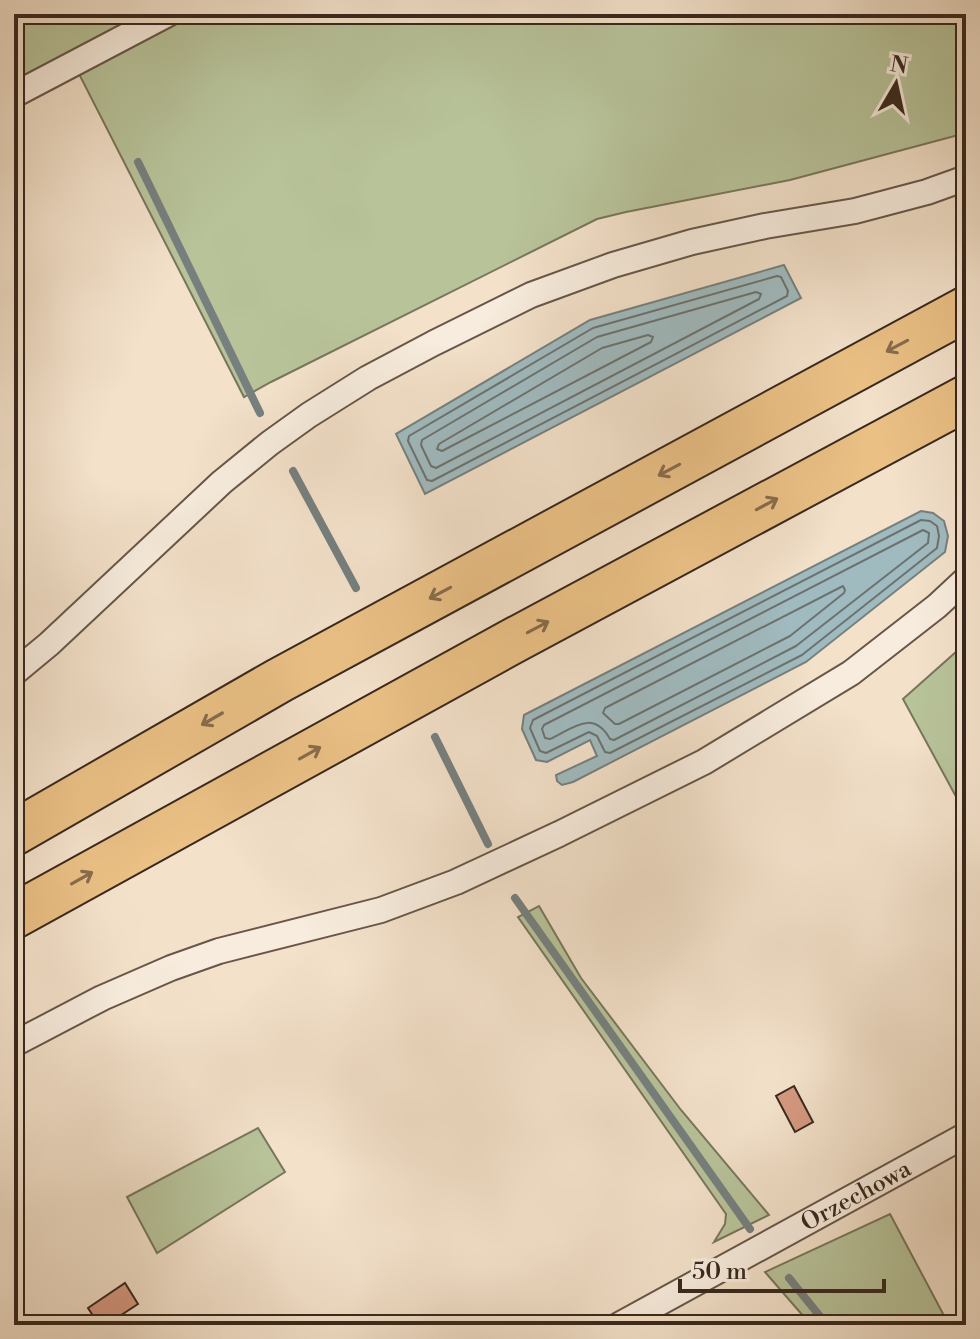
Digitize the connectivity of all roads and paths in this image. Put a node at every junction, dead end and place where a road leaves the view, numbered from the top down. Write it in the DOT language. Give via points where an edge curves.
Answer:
graph roads {
  1 [pos="168,14"];
  2 [pos="14,95"];
  3 [pos="966,178"];
  4 [pos="966,309"];
  5 [pos="966,398"];
  6 [pos="966,579"];
  7 [pos="14,673"];
  8 [pos="14,833"];
  9 [pos="14,916"];
  10 [pos="14,1044"];
  11 [pos="966,1135"];
  12 [pos="619,1325"];
  1 -- 2 [label="street"];
  3 -- 7 [label="street" via="855,211 692,242 613,265 531,295 421,350 309,415 246,463"];
  4 -- 8 [label="highway, one-way" via="280,680"];
  9 -- 5 [label="highway, one-way"];
  6 -- 10 [label="street" via="851,673 704,762 559,834 381,910 171,968"];
  11 -- 12 [label="street, Orzechowa"];
}
